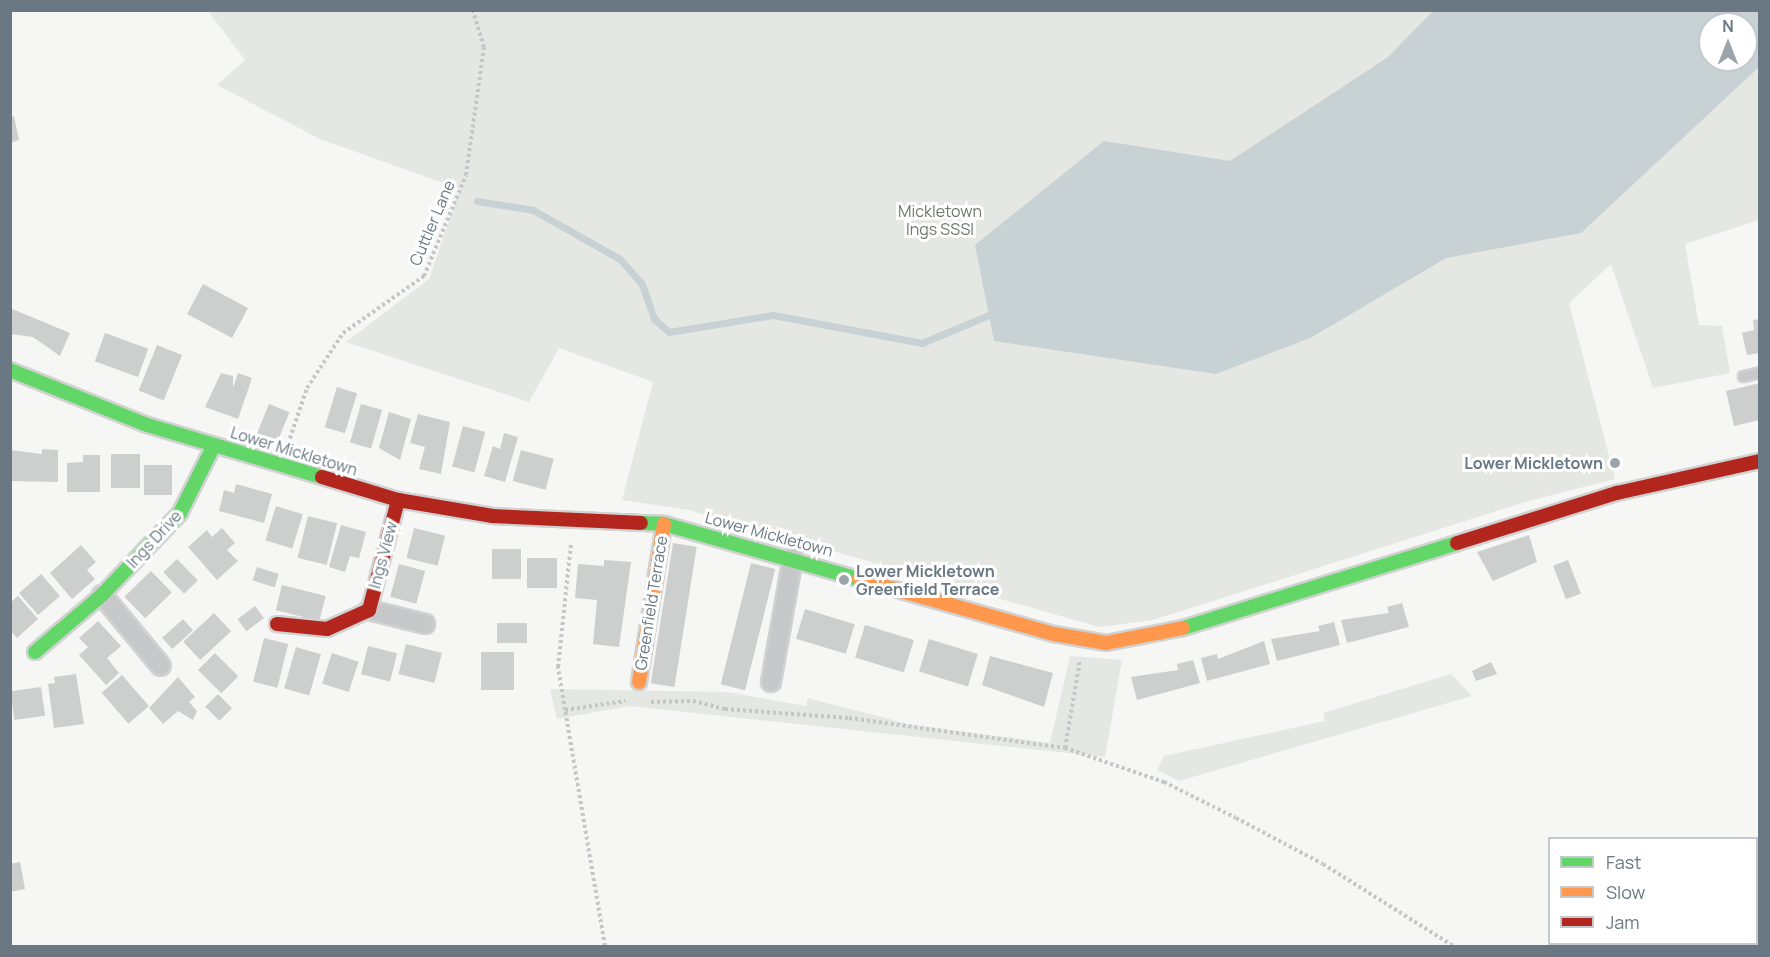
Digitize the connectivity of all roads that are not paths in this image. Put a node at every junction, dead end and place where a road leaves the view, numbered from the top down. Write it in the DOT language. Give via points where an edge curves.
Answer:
graph roads {
  1 [pos="10,370"];
  2 [pos="1760,372"];
  3 [pos="1743,376"];
  4 [pos="214,445"];
  5 [pos="1760,461"];
  6 [pos="398,500"];
  7 [pos="664,524"];
  8 [pos="793,557"];
  9 [pos="102,595"];
  10 [pos="369,610"];
  11 [pos="277,624"];
  12 [pos="425,624"];
  13 [pos="34,652"];
  14 [pos="161,666"];
  15 [pos="639,682"];
  16 [pos="771,682"];
  1 -- 4 [label="street, Lower Mickletown" via="76,399"];
  2 -- 3 [label="lane"];
  4 -- 6 [label="street, Lower Mickletown"];
  4 -- 9 [label="street, Ings Drive" via="180,513"];
  5 -- 8 [label="street, Lower Mickletown" via="1617,493 1148,639 1084,640"];
  6 -- 7 [label="street, Lower Mickletown" via="451,512"];
  6 -- 10 [label="street, Ings View"];
  7 -- 8 [label="street, Lower Mickletown"];
  7 -- 15 [label="street, Greenfield Terrace"];
  8 -- 16 [label="street"];
  9 -- 13 [label="street, Ings Drive"];
  9 -- 14 [label="street"];
  10 -- 11 [label="street, Ings View" via="327,629"];
  10 -- 12 [label="street, Ings View"];
}
